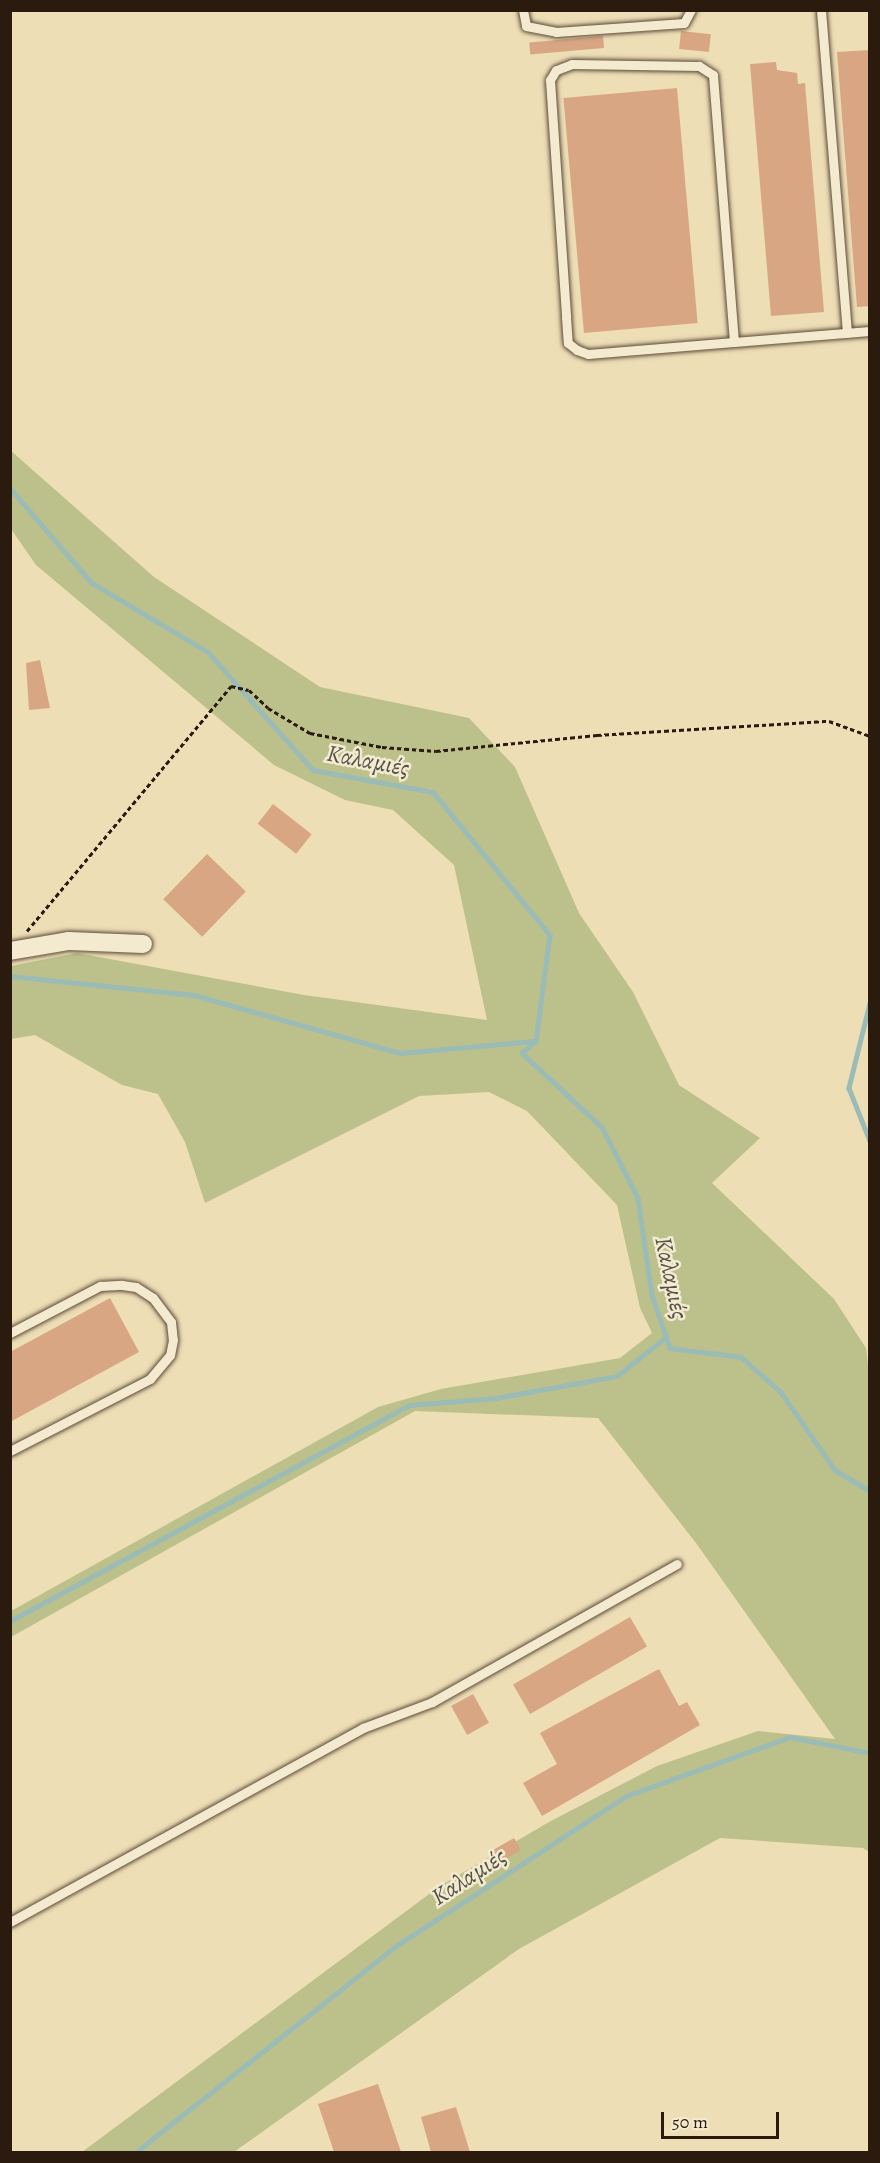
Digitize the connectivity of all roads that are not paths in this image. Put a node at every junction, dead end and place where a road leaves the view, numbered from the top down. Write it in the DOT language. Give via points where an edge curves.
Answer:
graph roads {
  1 [pos="523,10"];
  2 [pos="691,10"];
  3 [pos="821,10"];
  4 [pos="870,331"];
  5 [pos="848,333"];
  6 [pos="734,342"];
  7 [pos="143,944"];
  8 [pos="11,951"];
  9 [pos="10,1333"];
  10 [pos="10,1451"];
  11 [pos="677,1564"];
  12 [pos="10,1922"];
  1 -- 2 [label="lane" via="526,26 556,32 684,23"];
  3 -- 5 [label="lane"];
  4 -- 5 [label="lane"];
  5 -- 6 [label="lane"];
  6 -- 6 [label="lane" via="713,75 699,66 572,64 556,70 550,80 568,343 588,354"];
  7 -- 8 [label="street" via="69,941"];
  9 -- 10 [label="lane" via="100,1286 122,1285 153,1298 171,1322 173,1341 170,1354 150,1379"];
  11 -- 12 [label="lane" via="432,1702 363,1728"];
}
